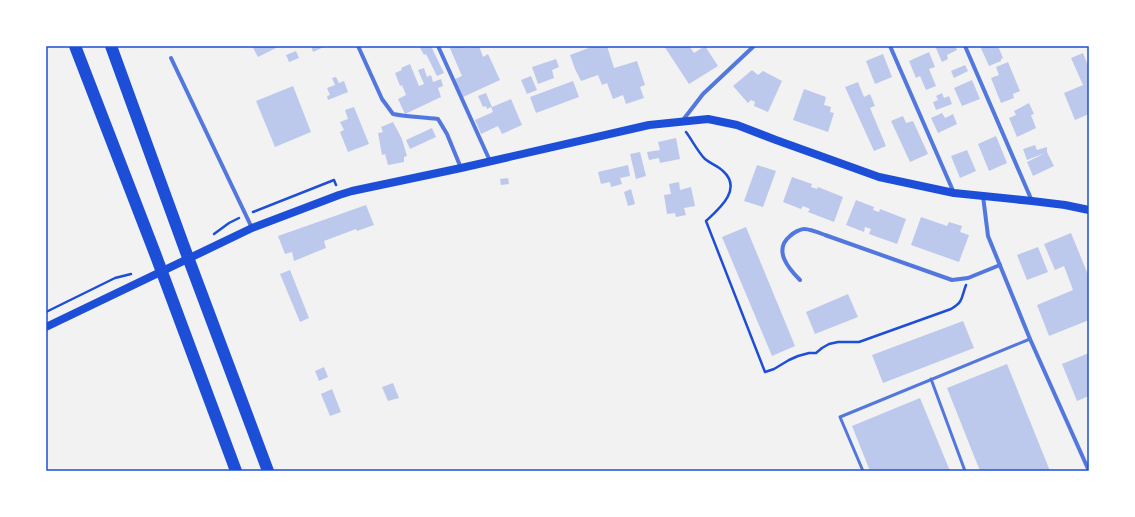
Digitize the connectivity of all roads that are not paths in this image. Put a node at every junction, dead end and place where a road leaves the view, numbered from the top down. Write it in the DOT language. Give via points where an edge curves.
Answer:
graph roads {
  1 [pos="75,46"];
  2 [pos="111,46"];
  3 [pos="358,46"];
  4 [pos="438,46"];
  5 [pos="754,46"];
  6 [pos="890,46"];
  7 [pos="965,46"];
  8 [pos="171,58"];
  9 [pos="683,121"];
  10 [pos="490,161"];
  11 [pos="461,168"];
  12 [pos="954,193"];
  13 [pos="983,196"];
  14 [pos="1032,201"];
  15 [pos="1089,210"];
  16 [pos="252,228"];
  17 [pos="1000,265"];
  18 [pos="800,280"];
  19 [pos="46,327"];
  20 [pos="1030,340"];
  21 [pos="931,380"];
  22 [pos="236,471"];
  23 [pos="268,471"];
  24 [pos="863,471"];
  25 [pos="966,471"];
  26 [pos="1089,471"];
  1 -- 22 [label="highway"];
  2 -- 23 [label="highway"];
  3 -- 11 [label="street" via="382,99 392,114 438,119"];
  4 -- 10 [label="street"];
  5 -- 9 [label="street" via="703,94"];
  6 -- 12 [label="street"];
  7 -- 14 [label="street"];
  8 -- 16 [label="street"];
  9 -- 10 [label="main road" via="649,125"];
  9 -- 12 [label="main road" via="708,119 737,125 879,176"];
  10 -- 11 [label="main road"];
  11 -- 16 [label="main road" via="352,191"];
  12 -- 13 [label="main road"];
  13 -- 14 [label="main road"];
  13 -- 17 [label="street" via="988,236"];
  14 -- 15 [label="main road"];
  16 -- 19 [label="main road"];
  17 -- 18 [label="street" via="968,278 952,280 804,229 792,234 782,247 784,259"];
  17 -- 20 [label="street"];
  20 -- 21 [label="lane"];
  20 -- 26 [label="street"];
  21 -- 24 [label="lane" via="840,417"];
  21 -- 25 [label="lane"];
}
